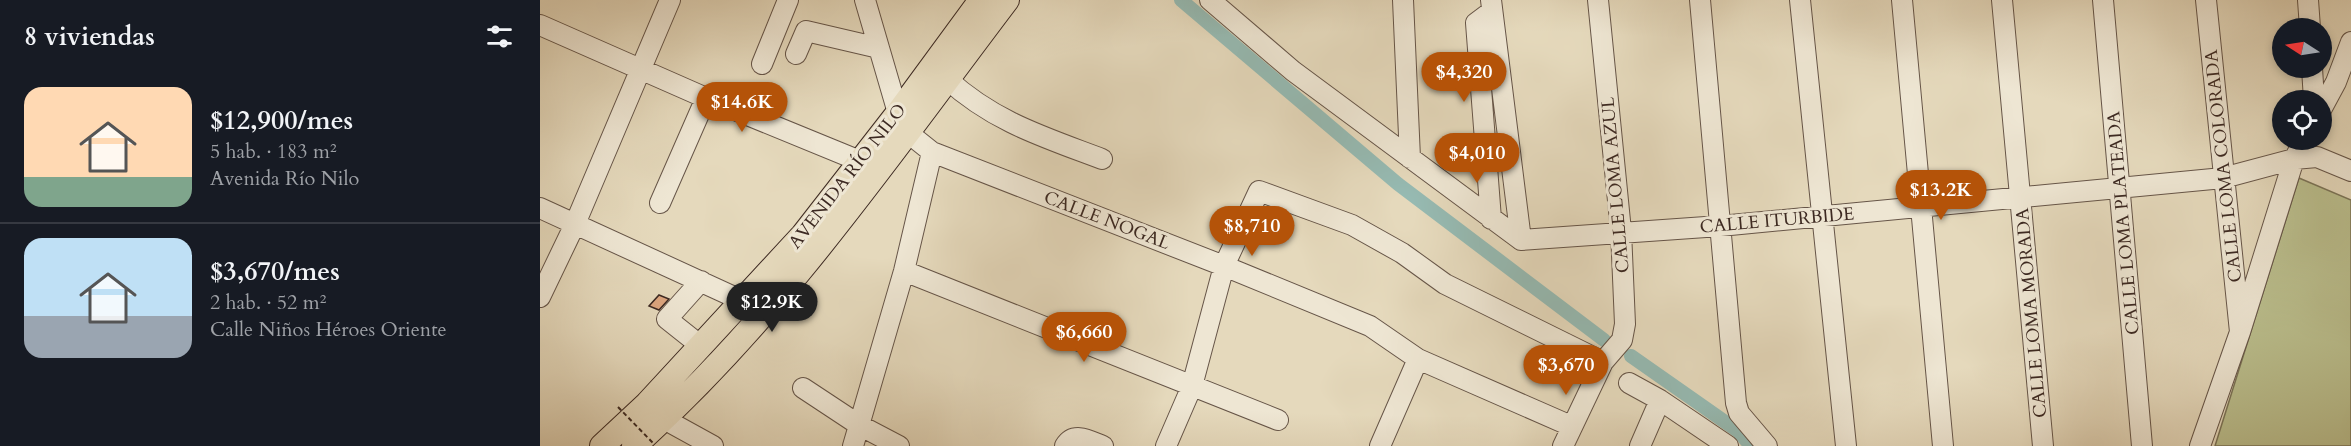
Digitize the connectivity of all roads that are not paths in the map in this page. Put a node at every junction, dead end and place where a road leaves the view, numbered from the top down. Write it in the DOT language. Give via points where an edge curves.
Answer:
graph roads {
  1 [pos="670,0"];
  2 [pos="788,0"];
  3 [pos="865,0"];
  4 [pos="981,0"];
  5 [pos="1007,0"];
  6 [pos="1210,0"];
  7 [pos="1403,0"];
  8 [pos="1598,0"];
  9 [pos="1700,0"];
  10 [pos="1800,0"];
  11 [pos="1902,0"];
  12 [pos="2002,0"];
  13 [pos="2103,0"];
  14 [pos="2206,0"];
  15 [pos="2308,0"];
  16 [pos="1492,5"];
  17 [pos="2309,18"];
  18 [pos="540,25"];
  19 [pos="2351,42"];
  20 [pos="879,48"];
  21 [pos="796,54"];
  22 [pos="762,64"];
  23 [pos="640,70"];
  24 [pos="947,79"];
  25 [pos="2332,90"];
  26 [pos="706,98"];
  27 [pos="903,122"];
  28 [pos="2299,150"];
  29 [pos="932,152"];
  30 [pos="1410,158"];
  31 [pos="1102,159"];
  32 [pos="2294,159"];
  33 [pos="869,164"];
  34 [pos="2351,171"];
  35 [pos="2223,178"];
  36 [pos="2120,188"];
  37 [pos="2020,197"];
  38 [pos="660,204"];
  39 [pos="1921,207"];
  40 [pos="540,208"];
  41 [pos="1823,216"];
  42 [pos="1491,219"];
  43 [pos="575,224"];
  44 [pos="1720,226"];
  45 [pos="1621,231"];
  46 [pos="1521,240"];
  47 [pos="1224,266"];
  48 [pos="904,271"];
  49 [pos="701,281"];
  50 [pos="540,297"];
  51 [pos="754,306"];
  52 [pos="2240,332"];
  53 [pos="701,346"];
  54 [pos="1418,359"];
  55 [pos="1603,363"];
  56 [pos="1629,382"];
  57 [pos="1192,386"];
  58 [pos="803,388"];
  59 [pos="1660,400"];
  60 [pos="656,411"];
  61 [pos="1278,420"];
  62 [pos="859,425"];
  63 [pos="1571,426"];
  64 [pos="1069,442"];
  65 [pos="644,444"];
  66 [pos="602,446"];
  67 [pos="713,446"];
  68 [pos="853,446"];
  69 [pos="899,446"];
  70 [pos="1103,446"];
  71 [pos="1166,446"];
  72 [pos="1380,446"];
  73 [pos="1563,446"];
  74 [pos="1640,446"];
  75 [pos="1728,446"];
  76 [pos="1767,446"];
  77 [pos="1846,446"];
  78 [pos="1943,446"];
  79 [pos="2043,446"];
  80 [pos="2142,446"];
  81 [pos="2200,446"];
  1 -- 23 [label="street"];
  2 -- 22 [label="street"];
  3 -- 20 [label="street"];
  4 -- 27 [label="main road, AVENIDA RÍO NILO"];
  5 -- 24 [label="main road, AVENIDA RÍO NILO"];
  6 -- 30 [label="street" via="1293,71"];
  7 -- 30 [label="street"];
  8 -- 45 [label="street, CALLE LOMA AZUL"];
  9 -- 44 [label="street"];
  10 -- 41 [label="street"];
  11 -- 39 [label="street"];
  12 -- 37 [label="street, CALLE LOMA MORADA"];
  13 -- 36 [label="street, CALLE LOMA PLATEADA"];
  14 -- 35 [label="street, CALLE LOMA COLORADA"];
  15 -- 17 [label="street"];
  16 -- 42 [label="street" via="1476,22"];
  16 -- 46 [label="street"];
  18 -- 23 [label="street"];
  19 -- 25 [label="street"];
  20 -- 21 [label="street" via="806,31"];
  20 -- 27 [label="street"];
  23 -- 26 [label="street"];
  23 -- 43 [label="street"];
  24 -- 27 [label="main road, AVENIDA RÍO NILO"];
  24 -- 31 [label="street" via="975,103 1010,124"];
  26 -- 33 [label="street"];
  26 -- 38 [label="street"];
  27 -- 29 [label="street, CALLE NOGAL"];
  27 -- 33 [label="main road, AVENIDA RÍO NILO"];
  28 -- 32 [label="street"];
  29 -- 47 [label="street, CALLE NOGAL"];
  29 -- 48 [label="street"];
  30 -- 42 [label="street"];
  32 -- 34 [label="street, CALLE ITURBIDE" via="2317,157"];
  32 -- 35 [label="street, CALLE ITURBIDE"];
  32 -- 52 [label="street"];
  33 -- 51 [label="main road, AVENIDA RÍO NILO" via="803,235"];
  35 -- 36 [label="street, CALLE ITURBIDE"];
  35 -- 52 [label="street, CALLE LOMA COLORADA"];
  36 -- 37 [label="street, CALLE ITURBIDE"];
  36 -- 80 [label="street, CALLE LOMA PLATEADA"];
  37 -- 39 [label="street, CALLE ITURBIDE"];
  37 -- 79 [label="street, CALLE LOMA MORADA"];
  39 -- 41 [label="street, CALLE ITURBIDE"];
  39 -- 78 [label="street"];
  40 -- 43 [label="street"];
  41 -- 44 [label="street, CALLE ITURBIDE"];
  41 -- 77 [label="street"];
  42 -- 46 [label="street"];
  43 -- 49 [label="street"];
  43 -- 50 [label="street"];
  44 -- 45 [label="street, CALLE ITURBIDE"];
  44 -- 76 [label="street" via="1737,408"];
  45 -- 46 [label="street, CALLE ITURBIDE"];
  45 -- 55 [label="street, CALLE LOMA AZUL" via="1625,324 1620,344"];
  47 -- 54 [label="street, CALLE NOGAL" via="1370,326"];
  47 -- 55 [label="street" via="1259,190 1352,225 1402,253 1445,284"];
  47 -- 57 [label="street"];
  48 -- 57 [label="street"];
  48 -- 62 [label="street"];
  49 -- 51 [label="street"];
  49 -- 53 [label="street" via="667,319"];
  51 -- 53 [label="main road, AVENIDA RÍO NILO"];
  51 -- 60 [label="main road, AVENIDA RÍO NILO"];
  52 -- 81 [label="street"];
  53 -- 60 [label="main road, AVENIDA RÍO NILO"];
  54 -- 63 [label="street, CALLE NOGAL"];
  54 -- 72 [label="street"];
  55 -- 63 [label="street, CALLE LOMA AZUL"];
  56 -- 59 [label="street"];
  57 -- 61 [label="street"];
  57 -- 71 [label="street"];
  58 -- 62 [label="street"];
  59 -- 74 [label="street"];
  59 -- 75 [label="street"];
  60 -- 65 [label="main road, AVENIDA RÍO NILO"];
  60 -- 66 [label="main road, AVENIDA RÍO NILO"];
  60 -- 67 [label="street"];
  62 -- 68 [label="street"];
  62 -- 69 [label="street"];
  63 -- 73 [label="street, CALLE LOMA AZUL"];
  64 -- 70 [label="street" via="1084,438"];
}
